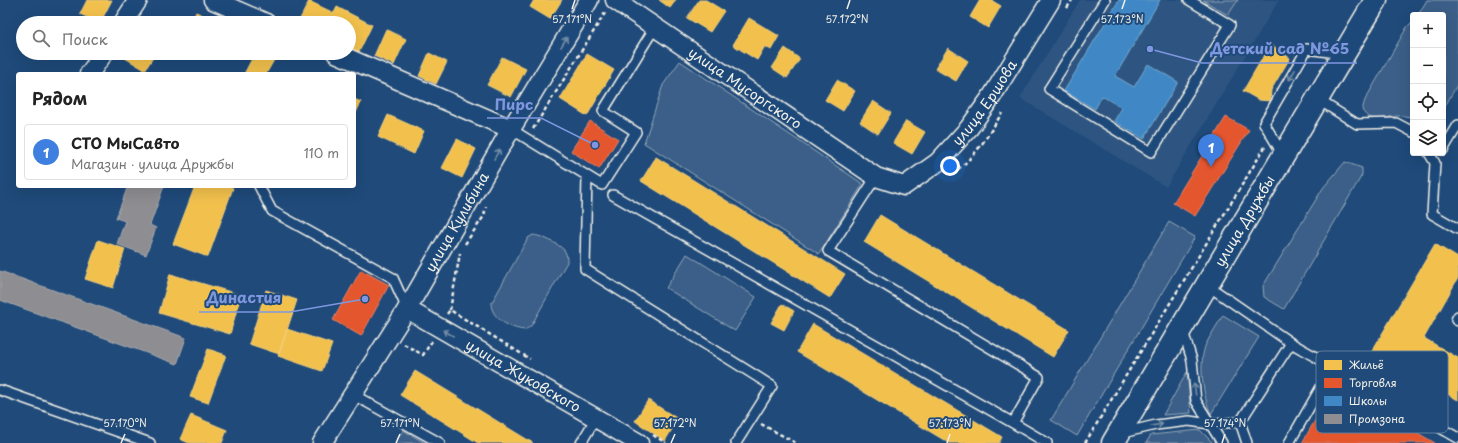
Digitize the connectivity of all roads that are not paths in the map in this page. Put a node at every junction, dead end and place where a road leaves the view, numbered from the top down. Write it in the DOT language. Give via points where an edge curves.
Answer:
graph roads {
  1 [pos="138,0"];
  2 [pos="213,0"];
  3 [pos="589,0"];
  4 [pos="615,0"];
  5 [pos="1050,0"];
  6 [pos="1105,0"];
  7 [pos="1189,0"];
  8 [pos="1376,0"];
  9 [pos="128,16"];
  10 [pos="250,16"];
  11 [pos="655,27"];
  12 [pos="1344,54"];
  13 [pos="99,60"];
  14 [pos="352,60"];
  15 [pos="90,72"];
  16 [pos="1317,99"];
  17 [pos="1458,125"];
  18 [pos="511,129"];
  19 [pos="1410,130"];
  20 [pos="1446,145"];
  21 [pos="1284,156"];
  22 [pos="1431,156"];
  23 [pos="1439,156"];
  24 [pos="1435,163"];
  25 [pos="587,176"];
  26 [pos="876,177"];
  27 [pos="260,188"];
  28 [pos="613,195"];
  29 [pos="1458,229"];
  30 [pos="1207,285"];
  31 [pos="408,309"];
  32 [pos="1458,316"];
  33 [pos="1458,321"];
  34 [pos="1182,328"];
  35 [pos="1291,343"];
  36 [pos="1316,357"];
  37 [pos="0,390"];
  38 [pos="352,394"];
  39 [pos="1316,396"];
  40 [pos="596,418"];
  41 [pos="1240,422"];
  42 [pos="1013,423"];
  43 [pos="1210,424"];
  44 [pos="1448,432"];
  45 [pos="644,437"];
  46 [pos="1116,438"];
  47 [pos="1458,438"];
  48 [pos="148,443"];
  49 [pos="322,443"];
  50 [pos="440,443"];
  51 [pos="581,443"];
  52 [pos="736,443"];
  53 [pos="1047,443"];
  54 [pos="1222,443"];
  55 [pos="1247,443"];
  56 [pos="1289,443"];
  1 -- 9 [label="street"];
  2 -- 10 [label="street"];
  18 -- 3 [label="street, улица Кулибина, one-way"];
  4 -- 11 [label="street, улица Мусоргского"];
  5 -- 26 [label="street, улица Ершова" via="992,96 969,128 938,162 904,186"];
  6 -- 7 [label="lane" via="1049,89 1151,152 1230,25"];
  8 -- 12 [label="main road, улица Дружбы"];
  11 -- 25 [label="lane" via="603,111 636,132 602,185"];
  11 -- 26 [label="street, улица Мусоргского"];
  12 -- 16 [label="main road, улица Дружбы"];
  12 -- 21 [label="lane, one-way" via="1307,49 1264,123"];
  13 -- 15 [label="street"];
  14 -- 18 [label="street"];
  16 -- 19 [label="lane" via="1357,124 1396,123"];
  16 -- 21 [label="main road, улица Дружбы"];
  17 -- 20 [label="lane"];
  18 -- 25 [label="lane"];
  31 -- 18 [label="street, улица Кулибина, one-way"];
  21 -- 30 [label="main road, улица Дружбы"];
  22 -- 24 [label="lane"];
  23 -- 24 [label="lane"];
  24 -- 29 [label="lane" via="1432,214"];
  25 -- 52 [label="lane" via="585,269 772,386"];
  26 -- 42 [label="lane" via="828,252 1039,377"];
  27 -- 31 [label="lane" via="272,211 393,278"];
  28 -- 42 [label="lane"];
  30 -- 34 [label="main road, улица Дружбы"];
  30 -- 35 [label="lane"];
  31 -- 38 [label="street, улица Кулибина"];
  40 -- 31 [label="street, улица Жуковского, one-way"];
  32 -- 33 [label="lane"];
  43 -- 34 [label="lane, one-way" via="1196,401 1192,360"];
  34 -- 46 [label="main road, улица Дружбы"];
  35 -- 36 [label="lane"];
  35 -- 41 [label="lane"];
  37 -- 48 [label="lane"];
  38 -- 49 [label="street, улица Кулибина"];
  38 -- 50 [label="lane"];
  39 -- 56 [label="lane"];
  40 -- 45 [label="street, улица Жуковского"];
  40 -- 51 [label="lane"];
  41 -- 43 [label="lane"];
  41 -- 55 [label="lane"];
  42 -- 53 [label="lane"];
  46 -- 43 [label="lane, one-way" via="1156,425 1189,421"];
  43 -- 54 [label="lane"];
  44 -- 47 [label="lane"];
}
